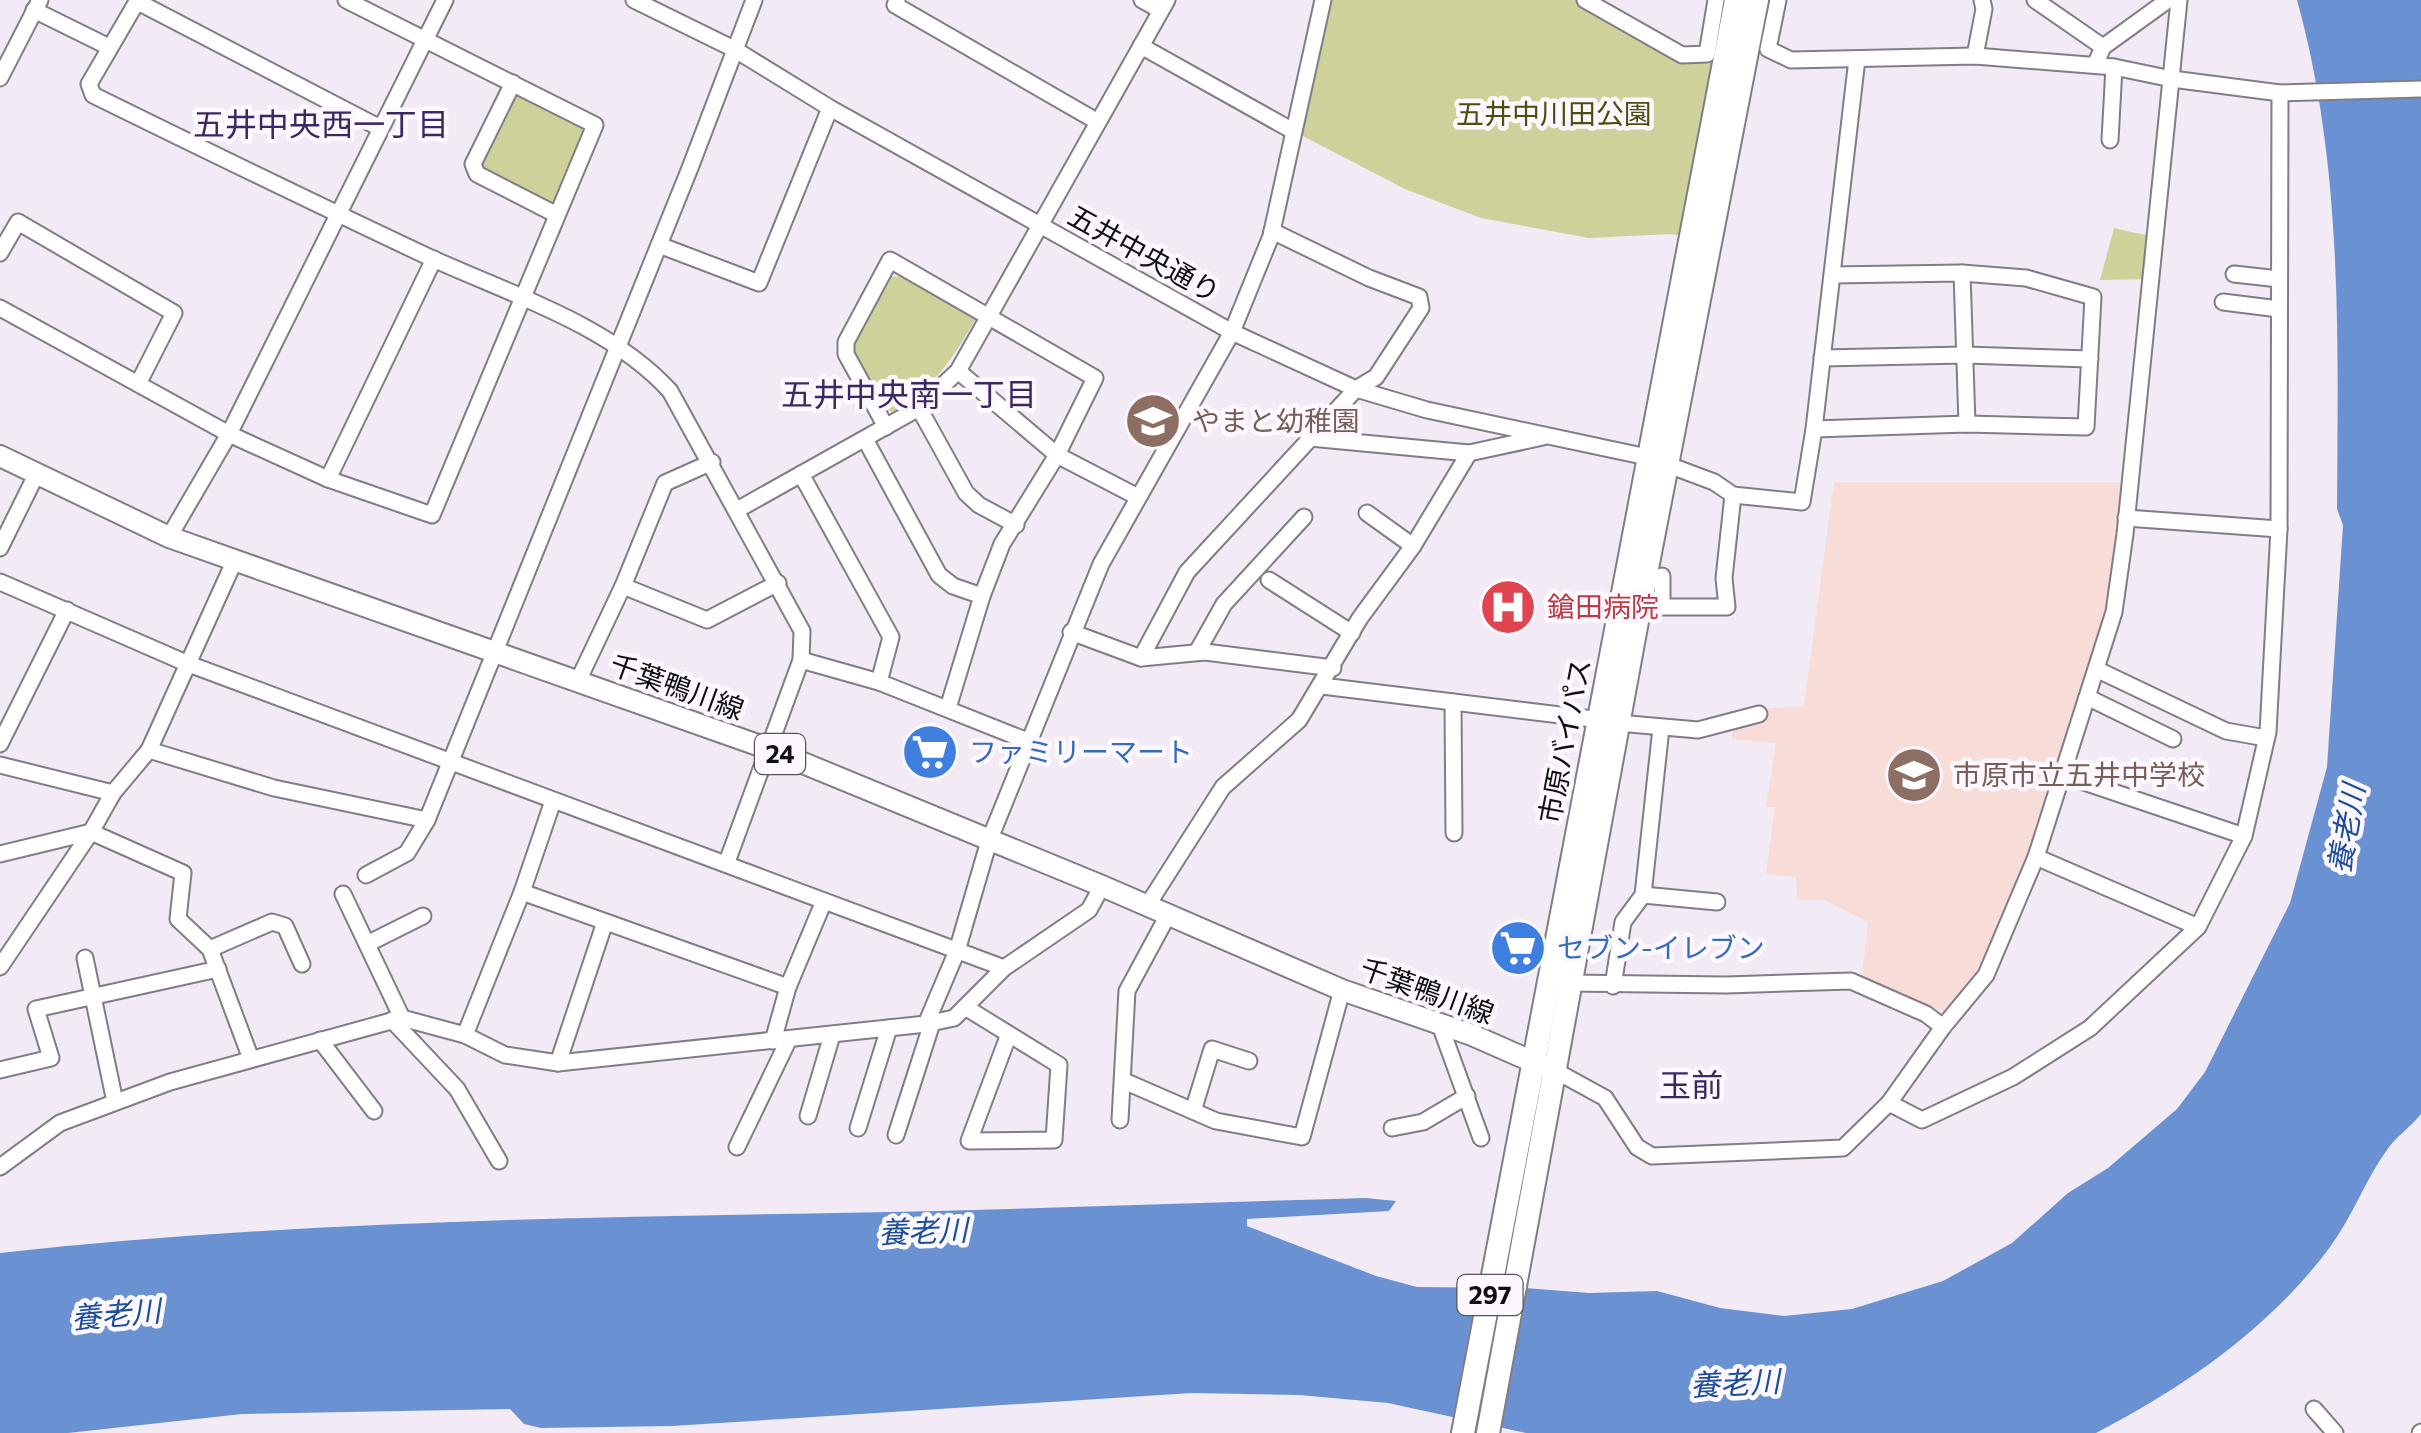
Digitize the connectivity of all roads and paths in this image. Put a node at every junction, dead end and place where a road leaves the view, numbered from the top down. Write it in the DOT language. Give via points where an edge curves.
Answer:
graph roads {
  1 [pos="346,0"];
  2 [pos="444,0"];
  3 [pos="634,0"];
  4 [pos="754,0"];
  5 [pos="897,0"];
  6 [pos="1142,0"];
  7 [pos="1323,0"];
  8 [pos="1585,0"];
  9 [pos="1716,0"];
  10 [pos="1736,0"];
  11 [pos="1757,0"];
  12 [pos="1778,0"];
  13 [pos="1982,0"];
  14 [pos="2036,0"];
  15 [pos="2168,0"];
  16 [pos="2178,0"];
  17 [pos="2146,4"];
  18 [pos="37,5"];
  19 [pos="1164,5"];
  20 [pos="426,39"];
  21 [pos="1142,46"];
  22 [pos="110,47"];
  23 [pos="2104,47"];
  24 [pos="734,49"];
  25 [pos="1974,56"];
  26 [pos="1857,59"];
  27 [pos="2096,64"];
  28 [pos="2114,66"];
  29 [pos="0,78"];
  30 [pos="2172,79"];
  31 [pos="512,83"];
  32 [pos="2421,89"];
  33 [pos="2280,93"];
  34 [pos="830,108"];
  35 [pos="1098,122"];
  36 [pos="380,128"];
  37 [pos="1293,130"];
  38 [pos="2110,140"];
  39 [pos="336,212"];
  40 [pos="557,216"];
  41 [pos="1039,224"];
  42 [pos="1272,231"];
  43 [pos="659,246"];
  44 [pos="0,253"];
  45 [pos="434,259"];
  46 [pos="1962,273"];
  47 [pos="2234,274"];
  48 [pos="1832,275"];
  49 [pos="2279,280"];
  50 [pos="523,297"];
  51 [pos="2223,302"];
  52 [pos="0,308"];
  53 [pos="2279,309"];
  54 [pos="991,315"];
  55 [pos="1232,332"];
  56 [pos="618,347"];
  57 [pos="1964,355"];
  58 [pos="1822,358"];
  59 [pos="2090,359"];
  60 [pos="958,371"];
  61 [pos="139,382"];
  62 [pos="1356,389"];
  63 [pos="919,408"];
  64 [pos="1967,424"];
  65 [pos="886,426"];
  66 [pos="1814,429"];
  67 [pos="229,434"];
  68 [pos="1548,436"];
  69 [pos="1310,438"];
  70 [pos="864,439"];
  71 [pos="1469,453"];
  72 [pos="1057,455"];
  73 [pos="0,456"];
  74 [pos="1657,460"];
  75 [pos="712,462"];
  76 [pos="801,474"];
  77 [pos="36,475"];
  78 [pos="328,479"];
  79 [pos="1733,495"];
  80 [pos="1136,496"];
  81 [pos="737,510"];
  82 [pos="1367,512"];
  83 [pos="1304,517"];
  84 [pos="2126,518"];
  85 [pos="1016,525"];
  86 [pos="2279,528"];
  87 [pos="169,537"];
  88 [pos="1413,546"];
  89 [pos="0,548"];
  90 [pos="234,562"];
  91 [pos="1662,576"];
  92 [pos="1269,580"];
  93 [pos="0,582"];
  94 [pos="778,583"];
  95 [pos="623,586"];
  96 [pos="982,596"];
  97 [pos="67,610"];
  98 [pos="1071,632"];
  99 [pos="1352,632"];
  100 [pos="1198,652"];
  101 [pos="493,653"];
  102 [pos="1141,658"];
  103 [pos="801,660"];
  104 [pos="186,663"];
  105 [pos="1332,668"];
  106 [pos="2096,669"];
  107 [pos="578,681"];
  108 [pos="878,682"];
  109 [pos="1322,686"];
  110 [pos="2088,696"];
  111 [pos="1454,702"];
  112 [pos="948,708"];
  113 [pos="1759,714"];
  114 [pos="6,717"];
  115 [pos="1610,722"];
  116 [pos="1661,728"];
  117 [pos="2266,738"];
  118 [pos="2173,740"];
  119 [pos="1030,742"];
  120 [pos="0,744"];
  121 [pos="149,750"];
  122 [pos="769,750"];
  123 [pos="451,762"];
  124 [pos="0,766"];
  125 [pos="2062,776"];
  126 [pos="113,793"];
  127 [pos="553,801"];
  128 [pos="427,820"];
  129 [pos="92,832"];
  130 [pos="1454,834"];
  131 [pos="2244,836"];
  132 [pos="989,841"];
  133 [pos="0,854"];
  134 [pos="2036,858"];
  135 [pos="728,862"];
  136 [pos="366,875"];
  137 [pos="1102,886"];
  138 [pos="522,892"];
  139 [pos="343,894"];
  140 [pos="1643,895"];
  141 [pos="824,901"];
  142 [pos="1716,902"];
  143 [pos="1147,906"];
  144 [pos="1168,914"];
  145 [pos="423,916"];
  146 [pos="605,922"];
  147 [pos="2198,927"];
  148 [pos="367,944"];
  149 [pos="210,948"];
  150 [pos="957,951"];
  151 [pos="85,958"];
  152 [pos="302,964"];
  153 [pos="0,968"];
  154 [pos="1004,968"];
  155 [pos="218,969"];
  156 [pos="1569,983"];
  157 [pos="1613,986"];
  158 [pos="788,987"];
  159 [pos="1342,990"];
  160 [pos="94,994"];
  161 [pos="965,1007"];
  162 [pos="397,1019"];
  163 [pos="929,1024"];
  164 [pos="1440,1025"];
  165 [pos="1943,1027"];
  166 [pos="889,1028"];
  167 [pos="466,1034"];
  168 [pos="1009,1034"];
  169 [pos="832,1035"];
  170 [pos="320,1040"];
  171 [pos="781,1040"];
  172 [pos="251,1059"];
  173 [pos="1249,1061"];
  174 [pos="558,1063"];
  175 [pos="1544,1066"];
  176 [pos="0,1070"];
  177 [pos="1124,1081"];
  178 [pos="1467,1096"];
  179 [pos="115,1102"];
  180 [pos="1889,1104"];
  181 [pos="374,1111"];
  182 [pos="1193,1111"];
  183 [pos="808,1116"];
  184 [pos="1120,1120"];
  185 [pos="858,1128"];
  186 [pos="1392,1128"];
  187 [pos="896,1135"];
  188 [pos="1481,1138"];
  189 [pos="737,1147"];
  190 [pos="1528,1156"];
  191 [pos="500,1161"];
  192 [pos="0,1168"];
  193 [pos="2314,1409"];
  194 [pos="1463,1433"];
  195 [pos="1488,1433"];
  196 [pos="2335,1433"];
  1 -- 20 [label="street"];
  2 -- 20 [label="street"];
  3 -- 24 [label="street, 五井中央通り"];
  4 -- 24 [label="street"];
  5 -- 35 [label="street" via="895,5"];
  6 -- 19 [label="street"];
  7 -- 37 [label="street"];
  8 -- 9 [label="street" via="1682,55 1707,54"];
  10 -- 74 [label="highway, 市原バイパス / 297"];
  11 -- 74 [label="highway, 市原バイパス / 297"];
  12 -- 26 [label="street" via="1768,49 1791,60"];
  13 -- 25 [label="street"];
  14 -- 23 [label="street"];
  15 -- 17 [label="street"];
  16 -- 30 [label="street"];
  17 -- 23 [label="street"];
  18 -- 22 [label="street"];
  18 -- 29 [label="street"];
  19 -- 21 [label="street"];
  20 -- 31 [label="street"];
  20 -- 36 [label="street"];
  21 -- 35 [label="street"];
  21 -- 37 [label="street"];
  22 -- 36 [label="street" via="135,5 142,4"];
  22 -- 39 [label="street" via="89,84 93,96"];
  23 -- 27 [label="street"];
  24 -- 34 [label="street, 五井中央通り"];
  24 -- 43 [label="street"];
  25 -- 26 [label="street"];
  25 -- 27 [label="street"];
  26 -- 48 [label="street"];
  27 -- 28 [label="street"];
  28 -- 30 [label="street"];
  28 -- 38 [label="street"];
  30 -- 33 [label="street"];
  30 -- 84 [label="street"];
  31 -- 40 [label="street" via="473,164 477,174"];
  31 -- 40 [label="street" via="595,125"];
  32 -- 33 [label="street"];
  33 -- 49 [label="street"];
  34 -- 41 [label="street, 五井中央通り"];
  34 -- 43 [label="street" via="759,283"];
  35 -- 41 [label="street"];
  36 -- 39 [label="street"];
  37 -- 42 [label="street"];
  39 -- 45 [label="street"];
  39 -- 67 [label="street"];
  40 -- 50 [label="street"];
  41 -- 54 [label="street"];
  41 -- 55 [label="street, 五井中央通り"];
  42 -- 55 [label="street"];
  42 -- 62 [label="street" via="1419,297 1422,308 1376,377"];
  43 -- 56 [label="street"];
  44 -- 61 [label="street" via="18,222 174,313"];
  45 -- 50 [label="street"];
  45 -- 78 [label="street"];
  46 -- 48 [label="street"];
  46 -- 57 [label="street"];
  46 -- 59 [label="street" via="2026,278 2093,297"];
  47 -- 49 [label="street"];
  48 -- 58 [label="street"];
  49 -- 53 [label="street"];
  50 -- 56 [label="street"];
  50 -- 78 [label="street" via="432,515"];
  51 -- 53 [label="street"];
  52 -- 61 [label="street"];
  53 -- 86 [label="street"];
  54 -- 60 [label="street"];
  54 -- 65 [label="street" via="890,260 846,342 846,354"];
  54 -- 72 [label="street" via="1095,378"];
  55 -- 62 [label="street, 五井中央通り"];
  55 -- 80 [label="street"];
  56 -- 75 [label="street" via="670,391"];
  56 -- 101 [label="street"];
  57 -- 58 [label="street"];
  57 -- 59 [label="street"];
  57 -- 64 [label="street"];
  58 -- 66 [label="street"];
  59 -- 64 [label="street" via="2086,427"];
  60 -- 63 [label="street"];
  60 -- 72 [label="street"];
  61 -- 67 [label="street"];
  62 -- 68 [label="street, 五井中央通り"];
  62 -- 69 [label="street"];
  63 -- 65 [label="street"];
  63 -- 85 [label="street" via="966,493"];
  64 -- 66 [label="street"];
  65 -- 70 [label="street"];
  66 -- 79 [label="street" via="1802,502"];
  67 -- 78 [label="street"];
  67 -- 87 [label="street"];
  68 -- 71 [label="street"];
  68 -- 74 [label="street, 五井中央通り"];
  69 -- 71 [label="street"];
  69 -- 102 [label="street" via="1188,572"];
  70 -- 76 [label="street"];
  70 -- 96 [label="street" via="939,575"];
  71 -- 88 [label="street"];
  72 -- 80 [label="street"];
  72 -- 85 [label="street"];
  73 -- 77 [label="main road, 千葉鴨川線 / 24"];
  74 -- 79 [label="street, 五井中央通り"];
  74 -- 115 [label="highway, 市原バイパス / 297"];
  75 -- 81 [label="street"];
  75 -- 95 [label="street" via="665,483"];
  76 -- 81 [label="street"];
  76 -- 108 [label="street" via="891,637"];
  77 -- 87 [label="main road, 千葉鴨川線 / 24"];
  77 -- 89 [label="street"];
  79 -- 91 [label="street" via="1727,607 1662,607"];
  80 -- 98 [label="street"];
  81 -- 94 [label="street"];
  82 -- 88 [label="street"];
  83 -- 100 [label="street" via="1224,604"];
  84 -- 86 [label="street"];
  84 -- 106 [label="street" via="2114,612"];
  85 -- 96 [label="street"];
  86 -- 117 [label="street"];
  87 -- 90 [label="main road, 千葉鴨川線 / 24"];
  88 -- 99 [label="street"];
  90 -- 101 [label="main road, 千葉鴨川線 / 24"];
  90 -- 104 [label="street"];
  92 -- 99 [label="street"];
  93 -- 97 [label="street"];
  94 -- 95 [label="street" via="708,620"];
  94 -- 103 [label="street" via="802,631"];
  95 -- 107 [label="street"];
  96 -- 112 [label="street"];
  97 -- 104 [label="street"];
  97 -- 114 [label="street"];
  98 -- 102 [label="street"];
  98 -- 119 [label="street"];
  99 -- 105 [label="street"];
  100 -- 102 [label="street"];
  100 -- 105 [label="street"];
  101 -- 107 [label="main road, 千葉鴨川線 / 24"];
  101 -- 123 [label="street"];
  103 -- 108 [label="street"];
  103 -- 122 [label="street"];
  104 -- 121 [label="street"];
  104 -- 123 [label="street"];
  105 -- 109 [label="street"];
  106 -- 110 [label="street"];
  106 -- 117 [label="street" via="2226,731"];
  107 -- 122 [label="main road, 千葉鴨川線 / 24"];
  108 -- 112 [label="street"];
  109 -- 111 [label="street"];
  109 -- 143 [label="street" via="1300,720 1223,787"];
  110 -- 118 [label="street"];
  110 -- 125 [label="street"];
  111 -- 115 [label="street"];
  111 -- 130 [label="street"];
  112 -- 119 [label="street"];
  113 -- 116 [label="street" via="1698,730"];
  114 -- 120 [label="street"];
  115 -- 116 [label="street"];
  115 -- 156 [label="highway, 市原バイパス / 297"];
  115 -- 175 [label="highway, 市原バイパス / 297"];
  116 -- 140 [label="street"];
  117 -- 131 [label="street"];
  119 -- 132 [label="street"];
  121 -- 126 [label="street"];
  121 -- 128 [label="street" via="274,788"];
  122 -- 132 [label="main road, 千葉鴨川線 / 24"];
  122 -- 135 [label="street"];
  123 -- 127 [label="street"];
  123 -- 128 [label="street"];
  124 -- 126 [label="street"];
  125 -- 131 [label="street"];
  125 -- 134 [label="street"];
  126 -- 129 [label="street"];
  127 -- 135 [label="street"];
  127 -- 138 [label="street"];
  128 -- 136 [label="street" via="408,852"];
  129 -- 133 [label="street"];
  129 -- 149 [label="street" via="184,873 178,919"];
  129 -- 153 [label="street"];
  131 -- 147 [label="street"];
  132 -- 137 [label="main road, 千葉鴨川線 / 24"];
  132 -- 150 [label="street"];
  134 -- 147 [label="street"];
  134 -- 165 [label="street" via="1986,975"];
  135 -- 141 [label="street"];
  137 -- 143 [label="main road, 千葉鴨川線 / 24"];
  137 -- 154 [label="street" via="1089,910"];
  138 -- 146 [label="street"];
  138 -- 167 [label="street"];
  139 -- 148 [label="street"];
  140 -- 142 [label="street"];
  140 -- 157 [label="street" via="1623,922"];
  141 -- 150 [label="street"];
  141 -- 158 [label="street"];
  143 -- 144 [label="main road, 千葉鴨川線 / 24"];
  144 -- 159 [label="main road, 千葉鴨川線 / 24"];
  144 -- 177 [label="street" via="1127,991"];
  145 -- 148 [label="street"];
  146 -- 158 [label="street"];
  146 -- 174 [label="street"];
  147 -- 180 [label="street" via="2090,1028 2013,1077 1922,1120"];
  148 -- 162 [label="street"];
  149 -- 152 [label="street" via="272,922 285,926"];
  149 -- 155 [label="street"];
  150 -- 154 [label="street"];
  150 -- 163 [label="street"];
  151 -- 160 [label="street"];
  154 -- 161 [label="street"];
  155 -- 160 [label="street"];
  155 -- 172 [label="street"];
  156 -- 157 [label="street"];
  156 -- 175 [label="highway, 市原バイパス / 297"];
  157 -- 165 [label="street" via="1852,981"];
  158 -- 171 [label="street"];
  159 -- 164 [label="main road, 千葉鴨川線 / 24"];
  159 -- 182 [label="street" via="1302,1137"];
  160 -- 176 [label="street" via="36,1009 51,1058"];
  160 -- 179 [label="street"];
  161 -- 163 [label="street" via="954,1018"];
  161 -- 168 [label="street"];
  162 -- 167 [label="street"];
  162 -- 170 [label="street"];
  162 -- 191 [label="street" via="457,1089"];
  163 -- 166 [label="street"];
  163 -- 187 [label="street"];
  164 -- 175 [label="main road, 千葉鴨川線 / 24"];
  164 -- 178 [label="street"];
  165 -- 180 [label="street"];
  166 -- 169 [label="street"];
  166 -- 185 [label="street"];
  167 -- 174 [label="street" via="506,1054"];
  168 -- 168 [label="street" via="1058,1065 1054,1140 969,1141"];
  169 -- 171 [label="street"];
  169 -- 183 [label="street"];
  170 -- 172 [label="street"];
  170 -- 181 [label="street"];
  171 -- 174 [label="street"];
  171 -- 189 [label="street"];
  172 -- 179 [label="street"];
  173 -- 182 [label="street" via="1212,1049"];
  175 -- 180 [label="street" via="1605,1098 1637,1147 1652,1156 1843,1148"];
  175 -- 190 [label="highway, 市原バイパス / 297"];
  177 -- 182 [label="street"];
  177 -- 184 [label="street"];
  178 -- 186 [label="street" via="1423,1122"];
  178 -- 188 [label="street"];
  179 -- 192 [label="street" via="60,1123"];
  190 -- 194 [label="highway, 市原バイパス / 297"];
  190 -- 195 [label="highway, 市原バイパス / 297"];
  193 -- 196 [label="street"];
}
